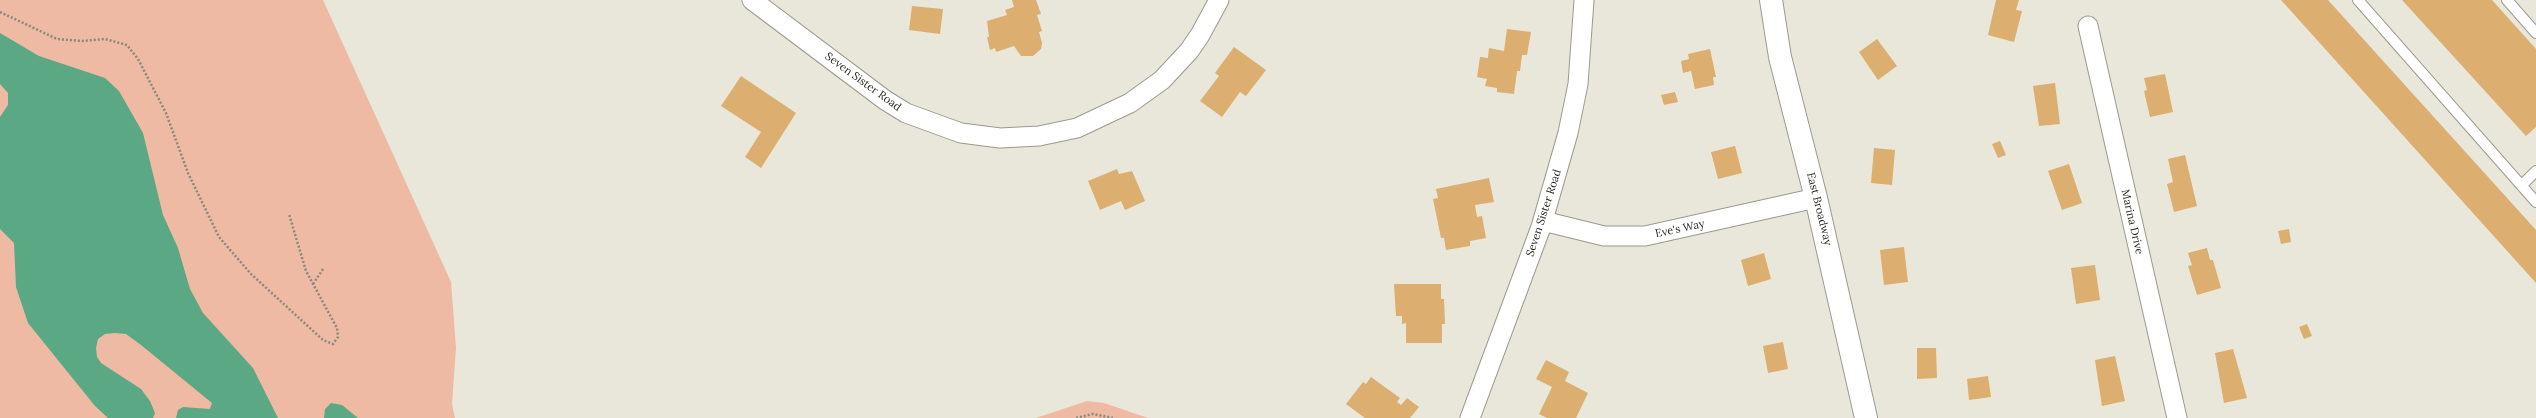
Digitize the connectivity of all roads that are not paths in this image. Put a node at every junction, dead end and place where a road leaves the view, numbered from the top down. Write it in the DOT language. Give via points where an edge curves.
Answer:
graph roads {
  1 [pos="752,0"];
  2 [pos="1219,0"];
  3 [pos="1584,0"];
  4 [pos="1770,0"];
  5 [pos="2358,0"];
  6 [pos="2507,0"];
  7 [pos="2088,26"];
  8 [pos="2536,33"];
  9 [pos="2536,171"];
  10 [pos="2522,185"];
  11 [pos="1816,198"];
  12 [pos="2536,202"];
  13 [pos="1543,221"];
  14 [pos="1470,418"];
  15 [pos="1866,418"];
  16 [pos="2177,418"];
  1 -- 2 [label="street, Seven Sister Road" via="906,113 961,133 1000,138 1039,136 1077,128 1130,103 1162,80 1188,51"];
  3 -- 13 [label="street, Seven Sister Road" via="1578,84 1568,133"];
  4 -- 11 [label="street, East Broadway" via="1780,57"];
  5 -- 10 [label="lane"];
  6 -- 8 [label="lane"];
  7 -- 16 [label="street, Marina Drive"];
  9 -- 10 [label="lane"];
  10 -- 12 [label="lane"];
  11 -- 13 [label="street, Eve's Way" via="1679,230 1638,236 1597,235"];
  11 -- 15 [label="street, East Broadway"];
  13 -- 14 [label="street, Seven Sister Road"];
}
